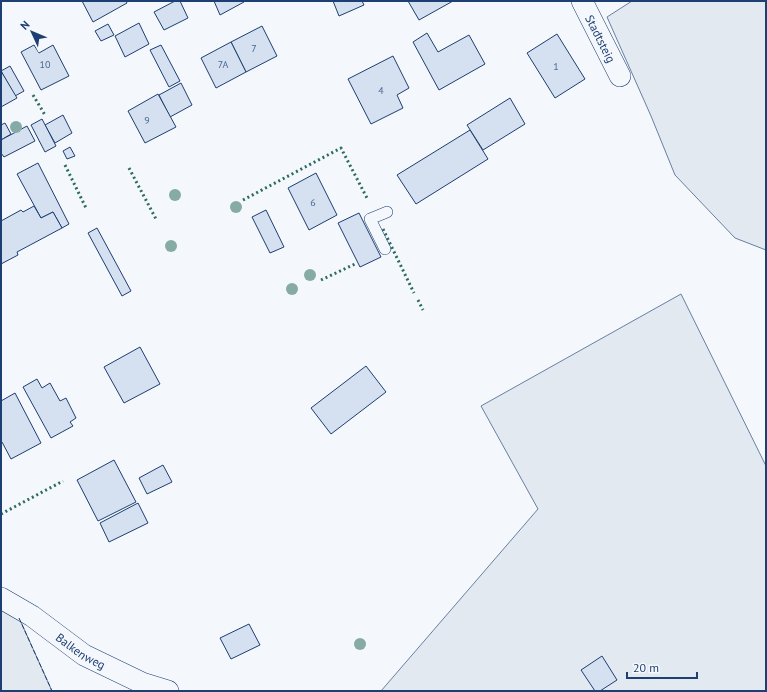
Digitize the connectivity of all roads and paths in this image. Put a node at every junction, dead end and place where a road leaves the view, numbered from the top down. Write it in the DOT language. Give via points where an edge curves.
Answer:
graph roads {
  1 [pos="582,1"];
  2 [pos="620,76"];
  3 [pos="386,212"];
  4 [pos="385,249"];
  5 [pos="1,598"];
  6 [pos="168,691"];
  1 -- 2 [label="street, Stadtsteig"];
  3 -- 4 [label="lane" via="370,219"];
  5 -- 6 [label="street, Balkenweg" via="32,616 84,655 142,683"];
}
